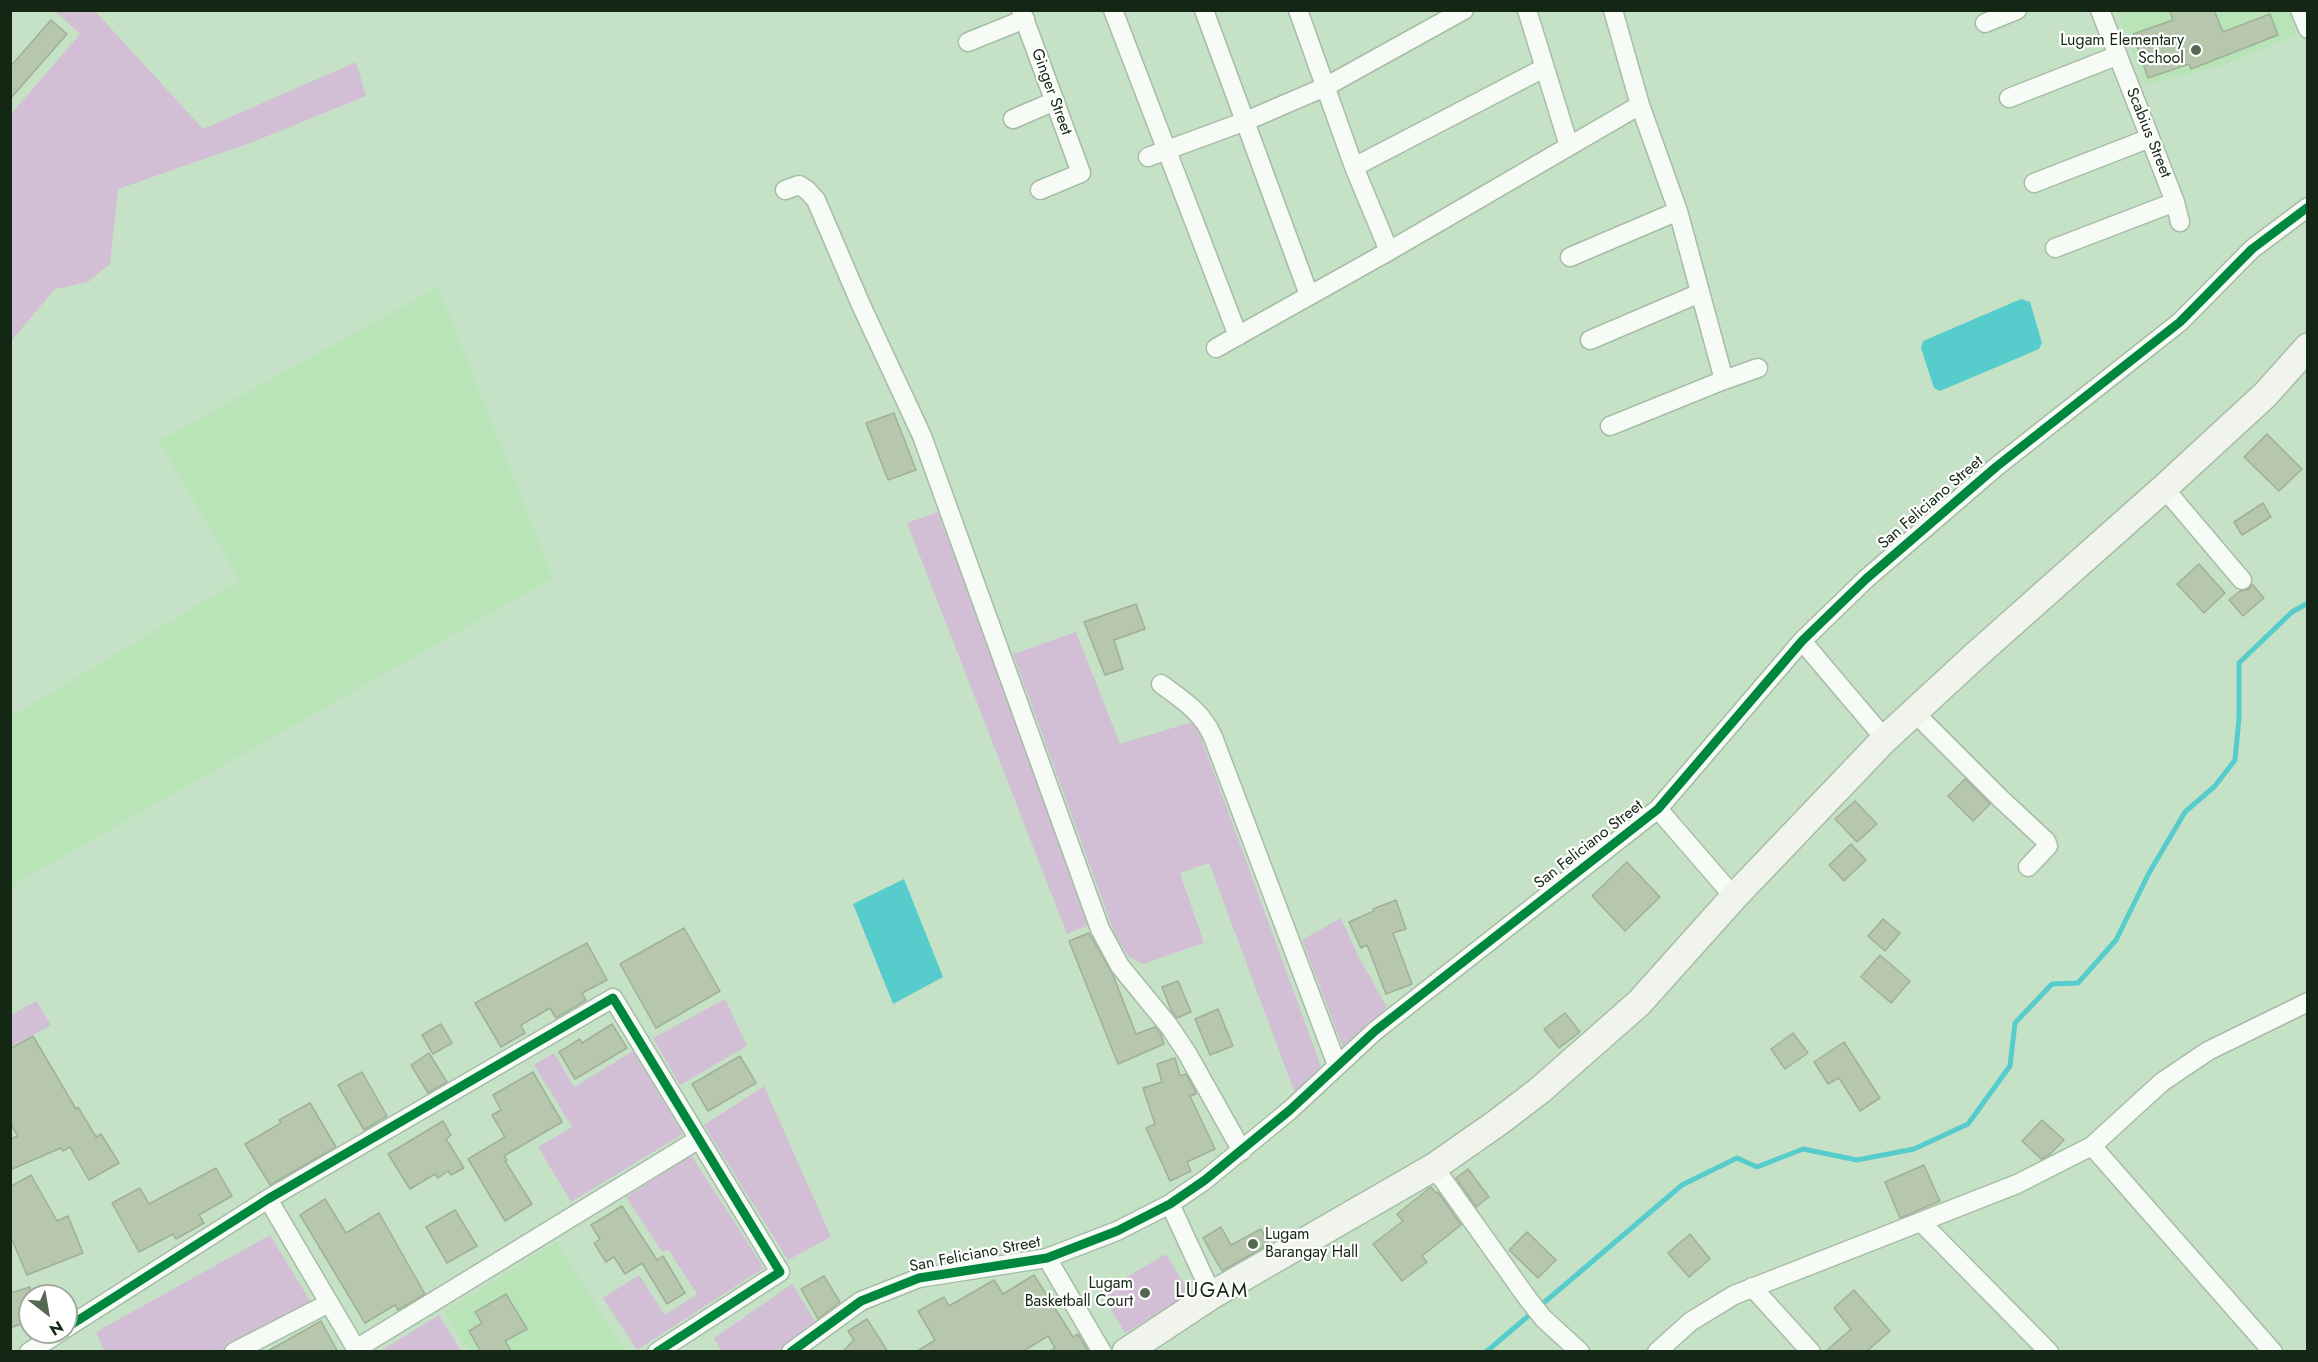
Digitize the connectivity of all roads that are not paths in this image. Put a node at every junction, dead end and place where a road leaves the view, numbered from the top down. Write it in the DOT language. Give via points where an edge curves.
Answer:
graph roads {
  1 [pos="1113,10"];
  2 [pos="1204,10"];
  3 [pos="1298,10"];
  4 [pos="1464,10"];
  5 [pos="1527,10"];
  6 [pos="1613,10"];
  7 [pos="2017,10"];
  8 [pos="2100,10"];
  9 [pos="2301,10"];
  10 [pos="1023,15"];
  11 [pos="1985,23"];
  12 [pos="2307,28"];
  13 [pos="968,42"];
  14 [pos="2116,56"];
  15 [pos="1544,68"];
  16 [pos="1325,87"];
  17 [pos="2009,98"];
  18 [pos="1055,100"];
  19 [pos="1640,105"];
  20 [pos="1013,119"];
  21 [pos="1246,121"];
  22 [pos="2150,138"];
  23 [pos="1569,146"];
  24 [pos="1167,150"];
  25 [pos="1148,158"];
  26 [pos="1354,167"];
  27 [pos="2034,183"];
  28 [pos="785,190"];
  29 [pos="1040,190"];
  30 [pos="2175,202"];
  31 [pos="2307,207"];
  32 [pos="1678,211"];
  33 [pos="2180,222"];
  34 [pos="2055,248"];
  35 [pos="1389,251"];
  36 [pos="1570,257"];
  37 [pos="1700,293"];
  38 [pos="1309,295"];
  39 [pos="1238,336"];
  40 [pos="1590,340"];
  41 [pos="2307,347"];
  42 [pos="1216,348"];
  43 [pos="1758,368"];
  44 [pos="1724,380"];
  45 [pos="1610,426"];
  46 [pos="2164,488"];
  47 [pos="2242,580"];
  48 [pos="1802,641"];
  49 [pos="1161,684"];
  50 [pos="1915,712"];
  51 [pos="1885,739"];
  52 [pos="1658,809"];
  53 [pos="2028,867"];
  54 [pos="1734,897"];
  55 [pos="2307,1002"];
  56 [pos="1337,1065"];
  57 [pos="699,1139"];
  58 [pos="2092,1146"];
  59 [pos="1242,1150"];
  60 [pos="1434,1167"];
  61 [pos="268,1199"];
  62 [pos="1170,1204"];
  63 [pos="1921,1222"];
  64 [pos="1047,1258"];
  65 [pos="1752,1287"];
  66 [pos="1212,1295"];
  67 [pos="329,1303"];
  68 [pos="78,1320"];
  69 [pos="357,1350"];
  70 [pos="234,1352"];
  71 [pos="657,1352"];
  72 [pos="791,1352"];
  73 [pos="1101,1352"];
  74 [pos="1126,1352"];
  75 [pos="1580,1352"];
  76 [pos="1658,1352"];
  77 [pos="1811,1352"];
  78 [pos="2049,1352"];
  79 [pos="2273,1352"];
  1 -- 24 [label="street"];
  2 -- 21 [label="street"];
  3 -- 16 [label="street"];
  4 -- 16 [label="street"];
  5 -- 15 [label="street"];
  6 -- 19 [label="street"];
  7 -- 11 [label="street"];
  8 -- 14 [label="street, Scabius Street"];
  9 -- 12 [label="street"];
  10 -- 13 [label="street"];
  10 -- 18 [label="street, Ginger Street"];
  14 -- 17 [label="street"];
  14 -- 22 [label="street, Scabius Street"];
  15 -- 23 [label="street"];
  15 -- 26 [label="street"];
  16 -- 21 [label="street"];
  16 -- 26 [label="street"];
  18 -- 20 [label="street"];
  18 -- 29 [label="street, Ginger Street" via="1081,173"];
  19 -- 23 [label="street"];
  19 -- 32 [label="street"];
  21 -- 24 [label="street"];
  21 -- 38 [label="street"];
  22 -- 27 [label="street"];
  22 -- 30 [label="street, Scabius Street"];
  23 -- 35 [label="street"];
  24 -- 25 [label="street"];
  24 -- 39 [label="street"];
  26 -- 35 [label="street"];
  28 -- 59 [label="street" via="799,185 816,200 922,436 1100,929 1120,966 1187,1053"];
  30 -- 33 [label="street, Scabius Street"];
  30 -- 34 [label="street"];
  31 -- 48 [label="street, San Feliciano Street" via="2252,249 2180,322 1996,467 1918,534"];
  32 -- 36 [label="street"];
  32 -- 37 [label="street"];
  35 -- 38 [label="street"];
  37 -- 40 [label="street"];
  37 -- 44 [label="street"];
  38 -- 39 [label="street"];
  39 -- 42 [label="street"];
  41 -- 46 [label="street" via="2265,395"];
  43 -- 44 [label="street"];
  44 -- 45 [label="street"];
  46 -- 47 [label="street"];
  46 -- 50 [label="street"];
  48 -- 51 [label="street"];
  48 -- 52 [label="street, San Feliciano Street"];
  49 -- 56 [label="street" via="1195,709 1214,737"];
  50 -- 51 [label="street"];
  50 -- 53 [label="street" via="2046,841 2048,846"];
  51 -- 54 [label="street"];
  52 -- 54 [label="street"];
  52 -- 56 [label="street, San Feliciano Street"];
  54 -- 60 [label="street" via="1639,1003 1539,1091"];
  55 -- 58 [label="street" via="2208,1051 2162,1082"];
  56 -- 59 [label="street, San Feliciano Street"];
  57 -- 61 [label="street" via="613,998"];
  57 -- 69 [label="street"];
  57 -- 71 [label="street" via="780,1272"];
  58 -- 63 [label="street" via="2017,1184"];
  58 -- 79 [label="street"];
  59 -- 62 [label="street, San Feliciano Street"];
  60 -- 66 [label="street"];
  60 -- 75 [label="street" via="1528,1299"];
  61 -- 67 [label="street"];
  61 -- 68 [label="street"];
  62 -- 64 [label="street, San Feliciano Street" via="1117,1231"];
  62 -- 66 [label="street"];
  63 -- 65 [label="street"];
  63 -- 78 [label="street"];
  64 -- 72 [label="street, San Feliciano Street" via="919,1278 861,1301"];
  64 -- 73 [label="street"];
  65 -- 76 [label="street" via="1690,1322"];
  65 -- 77 [label="street"];
  66 -- 74 [label="street"];
  67 -- 69 [label="street"];
  67 -- 70 [label="street"];
}
